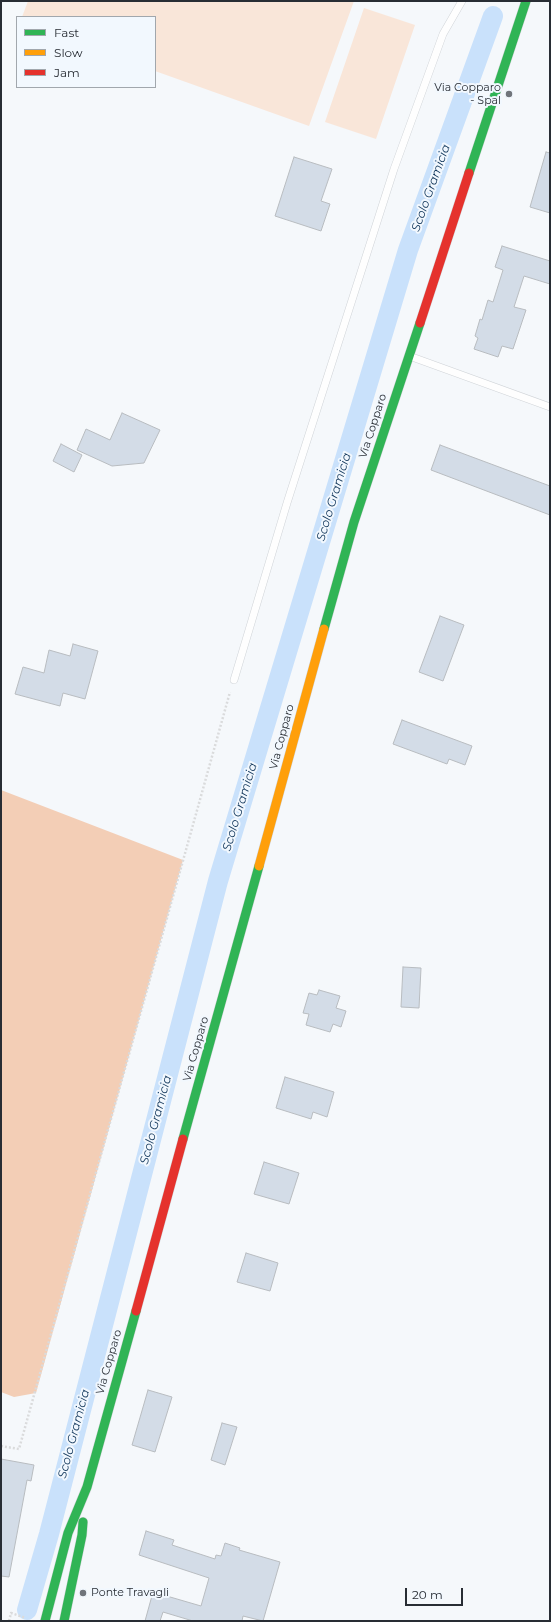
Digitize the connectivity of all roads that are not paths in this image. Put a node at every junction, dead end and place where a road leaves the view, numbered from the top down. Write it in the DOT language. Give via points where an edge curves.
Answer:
graph roads {
  1 [pos="462,1"];
  2 [pos="526,1"];
  3 [pos="408,355"];
  4 [pos="550,407"];
  5 [pos="234,680"];
  6 [pos="87,1487"];
  7 [pos="45,1621"];
  8 [pos="64,1621"];
  1 -- 5 [label="lane" via="443,34 394,169 292,488"];
  2 -- 3 [label="main road, Via Copparo"];
  3 -- 4 [label="lane"];
  3 -- 6 [label="main road, Via Copparo" via="334,592"];
  6 -- 7 [label="main road, Via Copparo" via="68,1533"];
  6 -- 8 [label="main road, Via Copparo" via="82,1535"];
}
